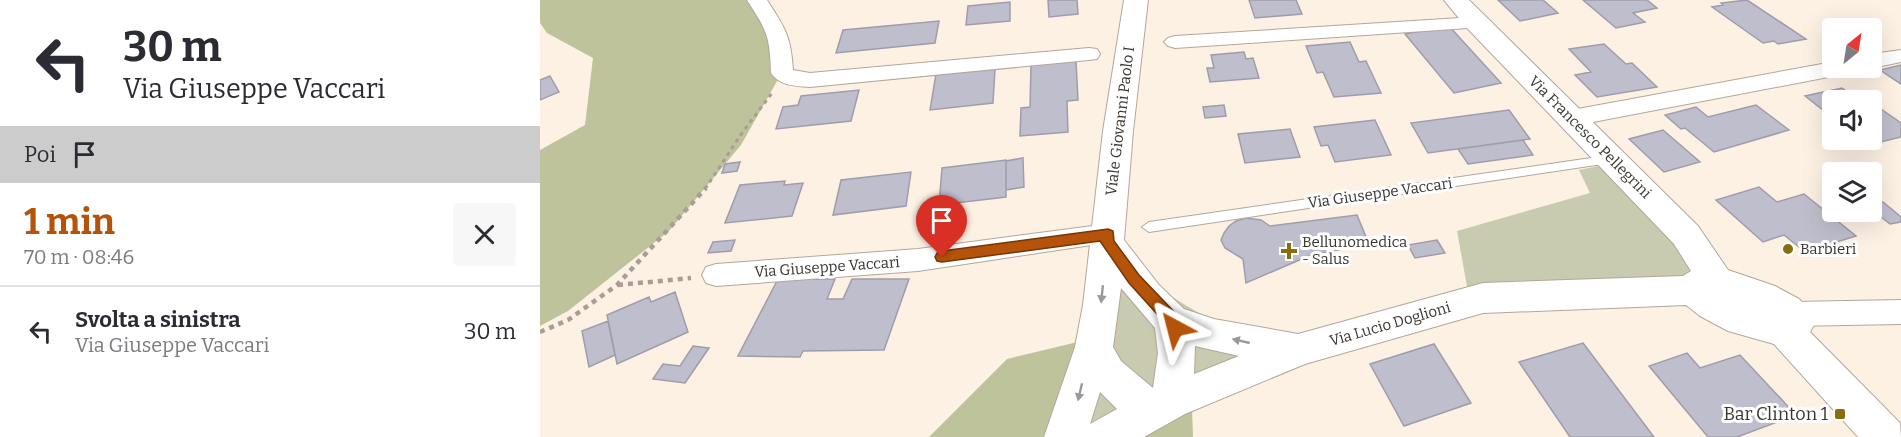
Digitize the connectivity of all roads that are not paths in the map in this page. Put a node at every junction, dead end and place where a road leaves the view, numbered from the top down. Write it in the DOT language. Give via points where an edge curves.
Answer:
graph roads {
  1 [pos="757,0"];
  2 [pos="1136,0"];
  3 [pos="1456,0"];
  4 [pos="1476,23"];
  5 [pos="1175,42"];
  6 [pos="1089,54"];
  7 [pos="1901,56"];
  8 [pos="1882,59"];
  9 [pos="1822,71"];
  10 [pos="1572,117"];
  11 [pos="1612,159"];
  12 [pos="1149,227"];
  13 [pos="1107,238"];
  14 [pos="716,275"];
  15 [pos="1705,285"];
  16 [pos="1901,312"];
  17 [pos="1173,321"];
  18 [pos="1788,322"];
  19 [pos="1094,346"];
  20 [pos="1298,350"];
  21 [pos="1164,406"];
  22 [pos="1065,437"];
  23 [pos="1105,437"];
  24 [pos="1885,437"];
  1 -- 6 [label="street" via="781,43 782,73 801,80"];
  2 -- 13 [label="street, Viale Giovanni Paolo I"];
  3 -- 4 [label="street, Via Francesco Pellegrini"];
  4 -- 5 [label="street"];
  4 -- 10 [label="street, Via Francesco Pellegrini"];
  7 -- 8 [label="street"];
  9 -- 10 [label="street"];
  10 -- 11 [label="street, Via Francesco Pellegrini"];
  11 -- 12 [label="lane, Via Giuseppe Vaccari"];
  11 -- 15 [label="street, Via Francesco Pellegrini" via="1686,235"];
  13 -- 14 [label="street, Via Giuseppe Vaccari" via="918,260"];
  13 -- 17 [label="street" via="1134,279"];
  13 -- 19 [label="street, Viale Giovanni Paolo I, one-way"];
  15 -- 18 [label="street, Via Francesco Pellegrini" via="1710,306 1734,317 1767,327"];
  15 -- 20 [label="street, Via Lucio Doglioni" via="1483,298"];
  16 -- 18 [label="street"];
  20 -- 17 [label="street, one-way" via="1250,343"];
  17 -- 21 [label="street" via="1177,353"];
  18 -- 24 [label="street" via="1803,351"];
  19 -- 21 [label="street" via="1107,373 1131,397"];
  19 -- 22 [label="street, Viale Giovanni Paolo I, one-way"];
  20 -- 21 [label="street, Via Lucio Doglioni"];
  21 -- 23 [label="street, Via Lucio Doglioni"];
}
